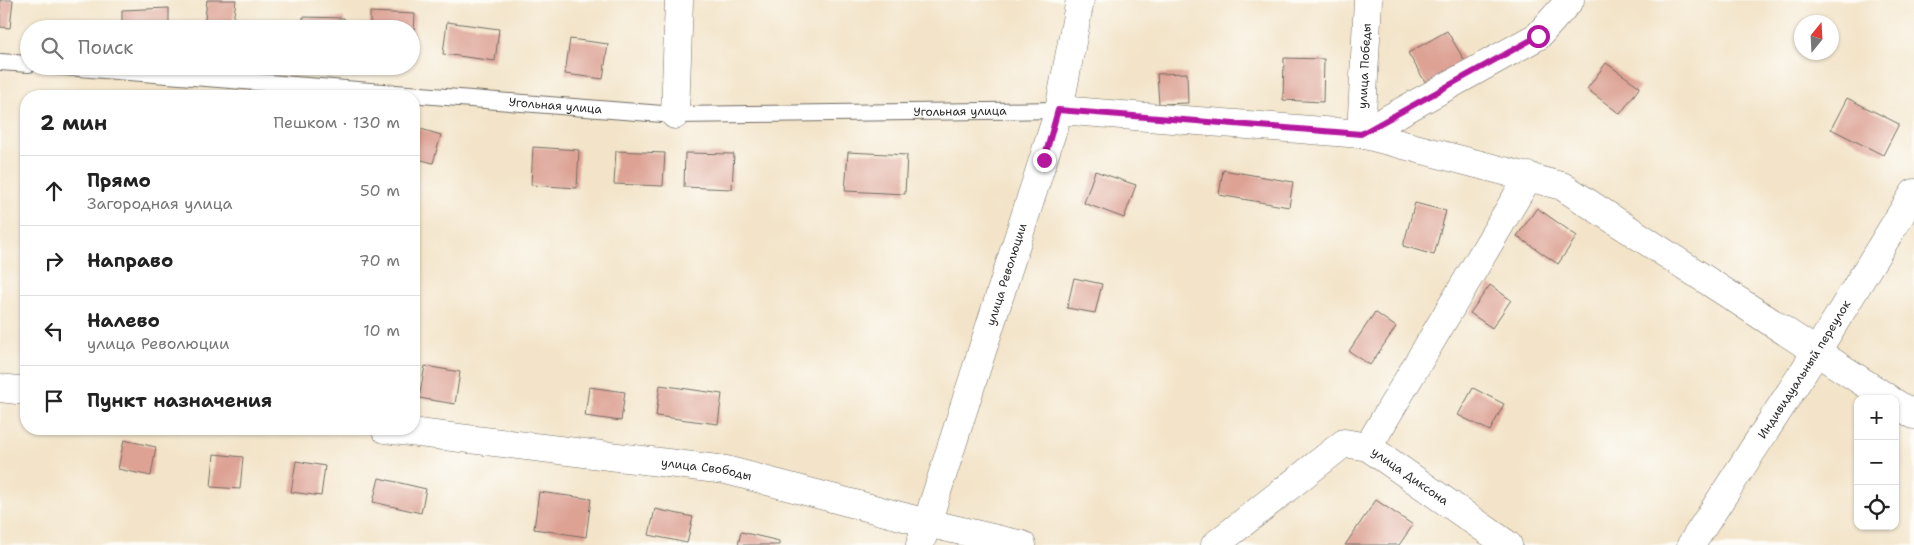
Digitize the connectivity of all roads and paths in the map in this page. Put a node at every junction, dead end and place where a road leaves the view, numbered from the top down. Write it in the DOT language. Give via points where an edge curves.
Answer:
graph roads {
  1 [pos="678,0"];
  2 [pos="1080,0"];
  3 [pos="1368,0"];
  4 [pos="1570,0"];
  5 [pos="0,62"];
  6 [pos="20,63"];
  7 [pos="167,75"];
  8 [pos="358,90"];
  9 [pos="420,95"];
  10 [pos="1058,110"];
  11 [pos="675,115"];
  12 [pos="1361,134"];
  13 [pos="1529,176"];
  14 [pos="1914,194"];
  15 [pos="1817,352"];
  16 [pos="0,388"];
  17 [pos="20,390"];
  18 [pos="1883,395"];
  19 [pos="1899,405"];
  20 [pos="1914,415"];
  21 [pos="420,433"];
  22 [pos="1368,447"];
  23 [pos="923,534"];
  24 [pos="1022,545"];
  25 [pos="1215,545"];
  26 [pos="1508,545"];
  27 [pos="1692,545"];
  1 -- 11 [label="street"];
  2 -- 10 [label="street, улица Революции"];
  3 -- 12 [label="street, улица Победы"];
  4 -- 12 [label="street" via="1538,36"];
  5 -- 6 [label="lane"];
  7 -- 8 [label="lane, Угольная улица"];
  9 -- 11 [label="lane, Угольная улица"];
  10 -- 11 [label="lane, Угольная улица"];
  10 -- 12 [label="street"];
  10 -- 23 [label="street, улица Революции"];
  12 -- 13 [label="street"];
  13 -- 15 [label="street" via="1562,186"];
  13 -- 22 [label="street"];
  14 -- 15 [label="street, Индивидуальный переулок"];
  15 -- 18 [label="street"];
  15 -- 27 [label="street, Индивидуальный переулок"];
  16 -- 17 [label="street"];
  19 -- 20 [label="street"];
  21 -- 23 [label="street, улица Свободы" via="726,470"];
  22 -- 25 [label="street, улица Диксона" via="1344,444"];
  22 -- 26 [label="street, улица Диксона"];
  23 -- 24 [label="street, улица Свободы"];
}
